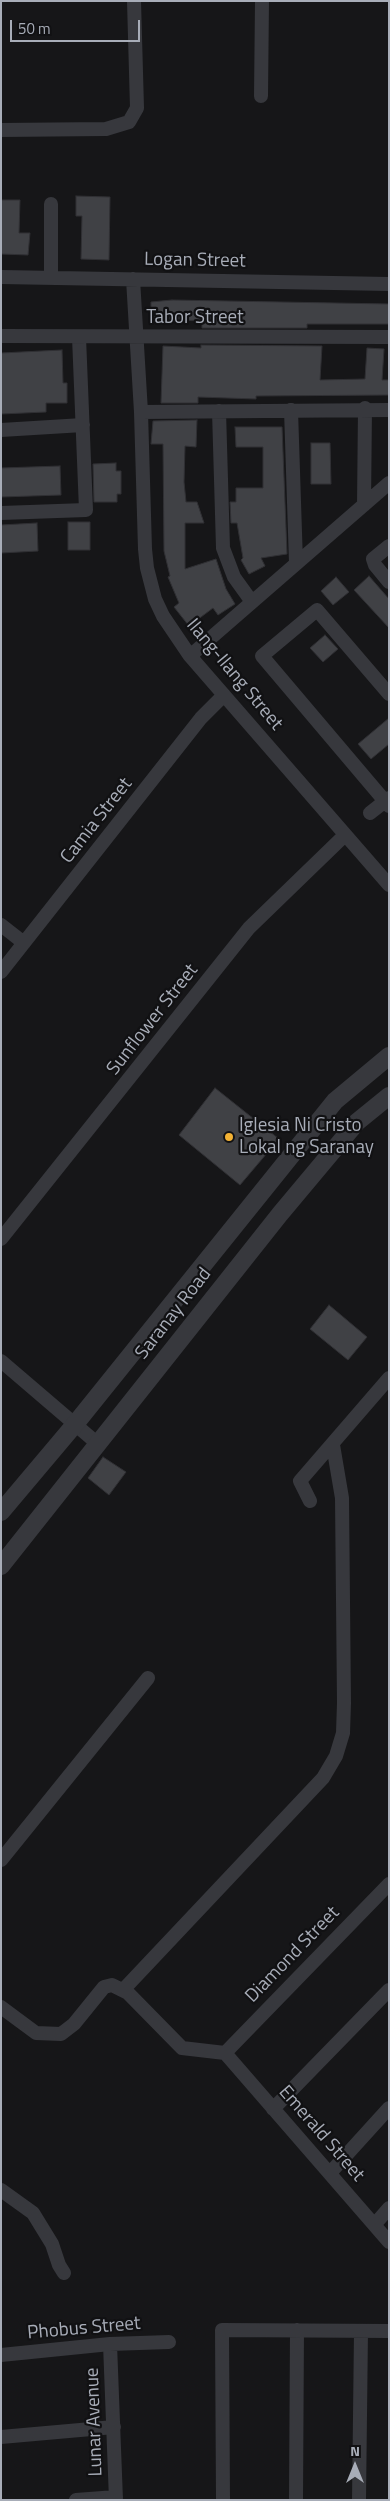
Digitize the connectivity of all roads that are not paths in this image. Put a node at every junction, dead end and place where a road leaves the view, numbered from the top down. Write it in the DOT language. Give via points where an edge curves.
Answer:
graph roads {
  1 [pos="134,1"];
  2 [pos="262,1"];
  3 [pos="261,96"];
  4 [pos="1,130"];
  5 [pos="51,204"];
  6 [pos="1,277"];
  7 [pos="51,278"];
  8 [pos="133,279"];
  9 [pos="389,284"];
  10 [pos="1,336"];
  11 [pos="79,336"];
  12 [pos="137,337"];
  13 [pos="389,337"];
  14 [pos="365,408"];
  15 [pos="219,410"];
  16 [pos="291,410"];
  17 [pos="389,410"];
  18 [pos="141,412"];
  19 [pos="83,425"];
  20 [pos="1,430"];
  21 [pos="389,483"];
  22 [pos="364,504"];
  23 [pos="1,513"];
  24 [pos="389,546"];
  25 [pos="296,563"];
  26 [pos="389,582"];
  27 [pos="252,602"];
  28 [pos="190,656"];
  29 [pos="389,694"];
  30 [pos="224,695"];
  31 [pos="387,802"];
  32 [pos="370,813"];
  33 [pos="345,835"];
  34 [pos="389,885"];
  35 [pos="1,925"];
  36 [pos="24,944"];
  37 [pos="1,972"];
  38 [pos="389,1056"];
  39 [pos="389,1096"];
  40 [pos="1,1239"];
  41 [pos="1,1361"];
  42 [pos="389,1378"];
  43 [pos="76,1423"];
  44 [pos="98,1444"];
  45 [pos="332,1445"];
  46 [pos="310,1501"];
  47 [pos="1,1512"];
  48 [pos="1,1566"];
  49 [pos="148,1678"];
  50 [pos="1,1860"];
  51 [pos="389,1884"];
  52 [pos="124,1989"];
  53 [pos="389,1990"];
  54 [pos="1,2006"];
  55 [pos="225,2053"];
  56 [pos="389,2108"];
  57 [pos="273,2109"];
  58 [pos="330,2173"];
  59 [pos="1,2190"];
  60 [pos="389,2208"];
  61 [pos="375,2224"];
  62 [pos="389,2242"];
  63 [pos="64,2273"];
  64 [pos="297,2330"];
  65 [pos="361,2331"];
  66 [pos="389,2331"];
  67 [pos="169,2342"];
  68 [pos="110,2344"];
  69 [pos="1,2355"];
  70 [pos="114,2427"];
  71 [pos="1,2438"];
  72 [pos="116,2498"];
  73 [pos="76,2500"];
  74 [pos="223,2500"];
  75 [pos="296,2500"];
  76 [pos="359,2500"];
  1 -- 4 [label="street" via="137,108 129,122 106,129"];
  2 -- 3 [label="street"];
  5 -- 7 [label="street"];
  6 -- 7 [label="street, Logan Street"];
  7 -- 8 [label="street, Logan Street"];
  8 -- 9 [label="street, Logan Street"];
  8 -- 12 [label="street, Ilang-Ilang Street"];
  10 -- 11 [label="street, Tabor Street"];
  11 -- 12 [label="street, Tabor Street"];
  11 -- 19 [label="street"];
  12 -- 13 [label="street, Tabor Street"];
  12 -- 18 [label="street, Ilang-Ilang Street"];
  14 -- 16 [label="street"];
  14 -- 17 [label="street"];
  14 -- 22 [label="street"];
  15 -- 16 [label="street"];
  15 -- 18 [label="street"];
  15 -- 27 [label="street" via="224,548 234,577"];
  16 -- 25 [label="street"];
  18 -- 28 [label="street, Ilang-Ilang Street" via="147,568 163,616"];
  19 -- 20 [label="street"];
  19 -- 23 [label="street" via="86,510"];
  21 -- 22 [label="street"];
  22 -- 25 [label="street"];
  24 -- 26 [label="street" via="373,559"];
  25 -- 27 [label="street"];
  27 -- 28 [label="street"];
  28 -- 30 [label="street, Ilang-Ilang Street"];
  29 -- 31 [label="street" via="317,610 262,656"];
  30 -- 33 [label="street, Ilang-Ilang Street"];
  30 -- 36 [label="street, Camia Street" via="201,718"];
  31 -- 32 [label="street"];
  33 -- 34 [label="street, Ilang-Ilang Street"];
  33 -- 40 [label="street, Sunflower Street" via="249,928"];
  35 -- 36 [label="street"];
  36 -- 37 [label="street, Camia Street"];
  38 -- 43 [label="street, Saranay Road" via="335,1101"];
  39 -- 44 [label="street, Saranay Road" via="357,1122 280,1214"];
  41 -- 43 [label="street"];
  42 -- 45 [label="street"];
  43 -- 44 [label="street"];
  43 -- 47 [label="street, Saranay Road"];
  44 -- 48 [label="street, Saranay Road"];
  45 -- 46 [label="street" via="300,1481"];
  45 -- 52 [label="street" via="342,1498 344,1703 343,1733 336,1756 317,1785"];
  49 -- 50 [label="street"];
  51 -- 55 [label="street, Diamond Street"];
  52 -- 54 [label="street" via="112,1985 104,1987 74,2024 61,2034 36,2033"];
  52 -- 55 [label="street" via="182,2048"];
  53 -- 57 [label="street"];
  55 -- 57 [label="street, Emerald Street"];
  56 -- 58 [label="street"];
  57 -- 58 [label="street, Emerald Street"];
  58 -- 61 [label="street, Emerald Street"];
  59 -- 63 [label="street" via="33,2213"];
  60 -- 61 [label="street"];
  61 -- 62 [label="street, Emerald Street"];
  64 -- 65 [label="street"];
  64 -- 74 [label="street" via="227,2328 220,2333"];
  64 -- 75 [label="street"];
  65 -- 66 [label="street"];
  65 -- 76 [label="street"];
  67 -- 68 [label="street, Phobus Street"];
  68 -- 69 [label="street, Phobus Street"];
  68 -- 70 [label="street, Lunar Avenue"];
  70 -- 71 [label="street"];
  70 -- 72 [label="street, Lunar Avenue"];
  72 -- 73 [label="street"];
}
